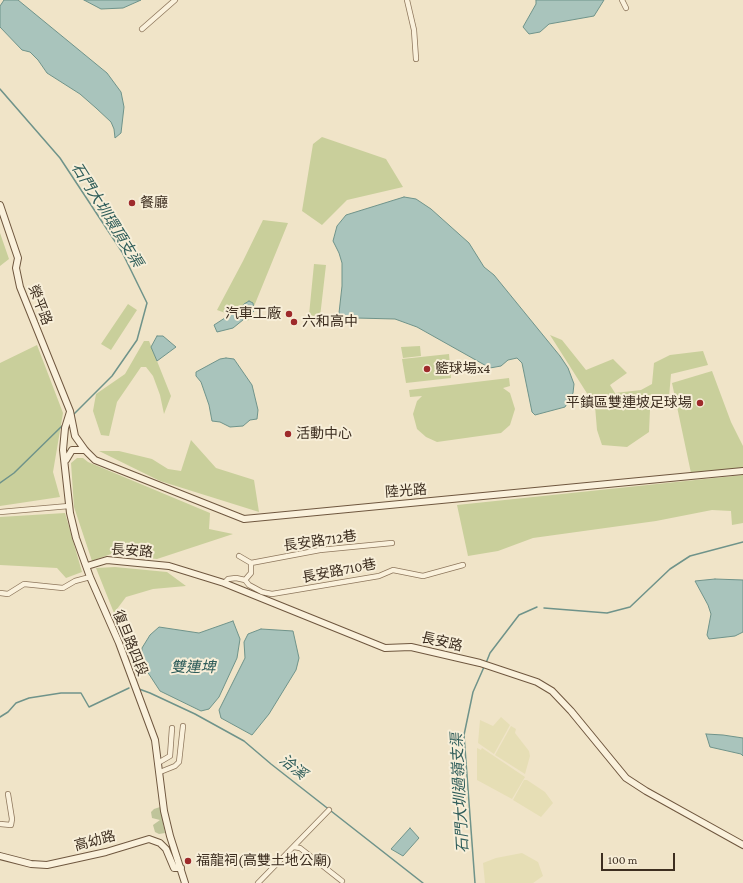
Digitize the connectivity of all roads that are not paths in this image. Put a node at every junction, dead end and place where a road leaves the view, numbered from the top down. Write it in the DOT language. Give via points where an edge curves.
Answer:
graph roads {
  1 [pos="175,0"];
  2 [pos="407,0"];
  3 [pos="622,0"];
  4 [pos="626,8"];
  5 [pos="142,29"];
  6 [pos="416,59"];
  7 [pos="0,205"];
  8 [pos="70,411"];
  9 [pos="85,450"];
  10 [pos="66,460"];
  11 [pos="743,471"];
  12 [pos="69,506"];
  13 [pos="0,512"];
  14 [pos="392,543"];
  15 [pos="239,556"];
  16 [pos="250,563"];
  17 [pos="463,565"];
  18 [pos="87,566"];
  19 [pos="90,577"];
  20 [pos="245,580"];
  21 [pos="224,583"];
  22 [pos="0,593"];
  23 [pos="183,726"];
  24 [pos="172,728"];
  25 [pos="158,762"];
  26 [pos="160,772"];
  27 [pos="8,794"];
  28 [pos="329,810"];
  29 [pos="0,824"];
  30 [pos="743,845"];
  31 [pos="294,847"];
  32 [pos="0,856"];
  33 [pos="181,868"];
  34 [pos="342,881"];
  35 [pos="185,883"];
  36 [pos="258,883"];
  1 -- 5 [label="street"];
  2 -- 6 [label="street" via="414,30"];
  3 -- 4 [label="street"];
  7 -- 8 [label="street, 榮平路" via="18,258 16,268 20,287"];
  8 -- 9 [label="street, 榮平路" via="75,436"];
  8 -- 10 [label="street, 復旦路四段" via="63,450"];
  9 -- 10 [label="street" via="72,450"];
  9 -- 11 [label="street, 陸光路" via="95,460 244,519"];
  10 -- 12 [label="street, 復旦路四段"];
  12 -- 13 [label="street"];
  12 -- 18 [label="street, 復旦路四段" via="76,538"];
  14 -- 16 [label="street, 長安路712巷" via="320,550"];
  15 -- 16 [label="street"];
  16 -- 20 [label="street" via="251,573"];
  17 -- 20 [label="street, 長安路710巷" via="423,576 393,570 379,576 272,594 262,592"];
  18 -- 19 [label="street, 復旦路四段"];
  18 -- 21 [label="street, 長安路" via="107,560 169,566"];
  19 -- 22 [label="street" via="63,588 24,584 8,594"];
  19 -- 25 [label="street, 復旦路四段" via="119,643 155,740"];
  20 -- 21 [label="street" via="228,579"];
  21 -- 30 [label="street, 長安路" via="385,648 411,647 480,663 537,682 552,690 572,711 626,778"];
  23 -- 26 [label="street" via="179,762 176,766"];
  24 -- 25 [label="street" via="170,756"];
  25 -- 26 [label="street, 復旦路四段"];
  26 -- 33 [label="street, 復旦路四段" via="164,811"];
  27 -- 29 [label="street" via="11,825"];
  28 -- 31 [label="street"];
  31 -- 34 [label="street" via="300,848"];
  31 -- 36 [label="street"];
  32 -- 33 [label="street, 高幼路" via="31,864 47,865 149,839 160,843 166,849 174,868"];
  33 -- 35 [label="street, 復旦路四段"];
}
